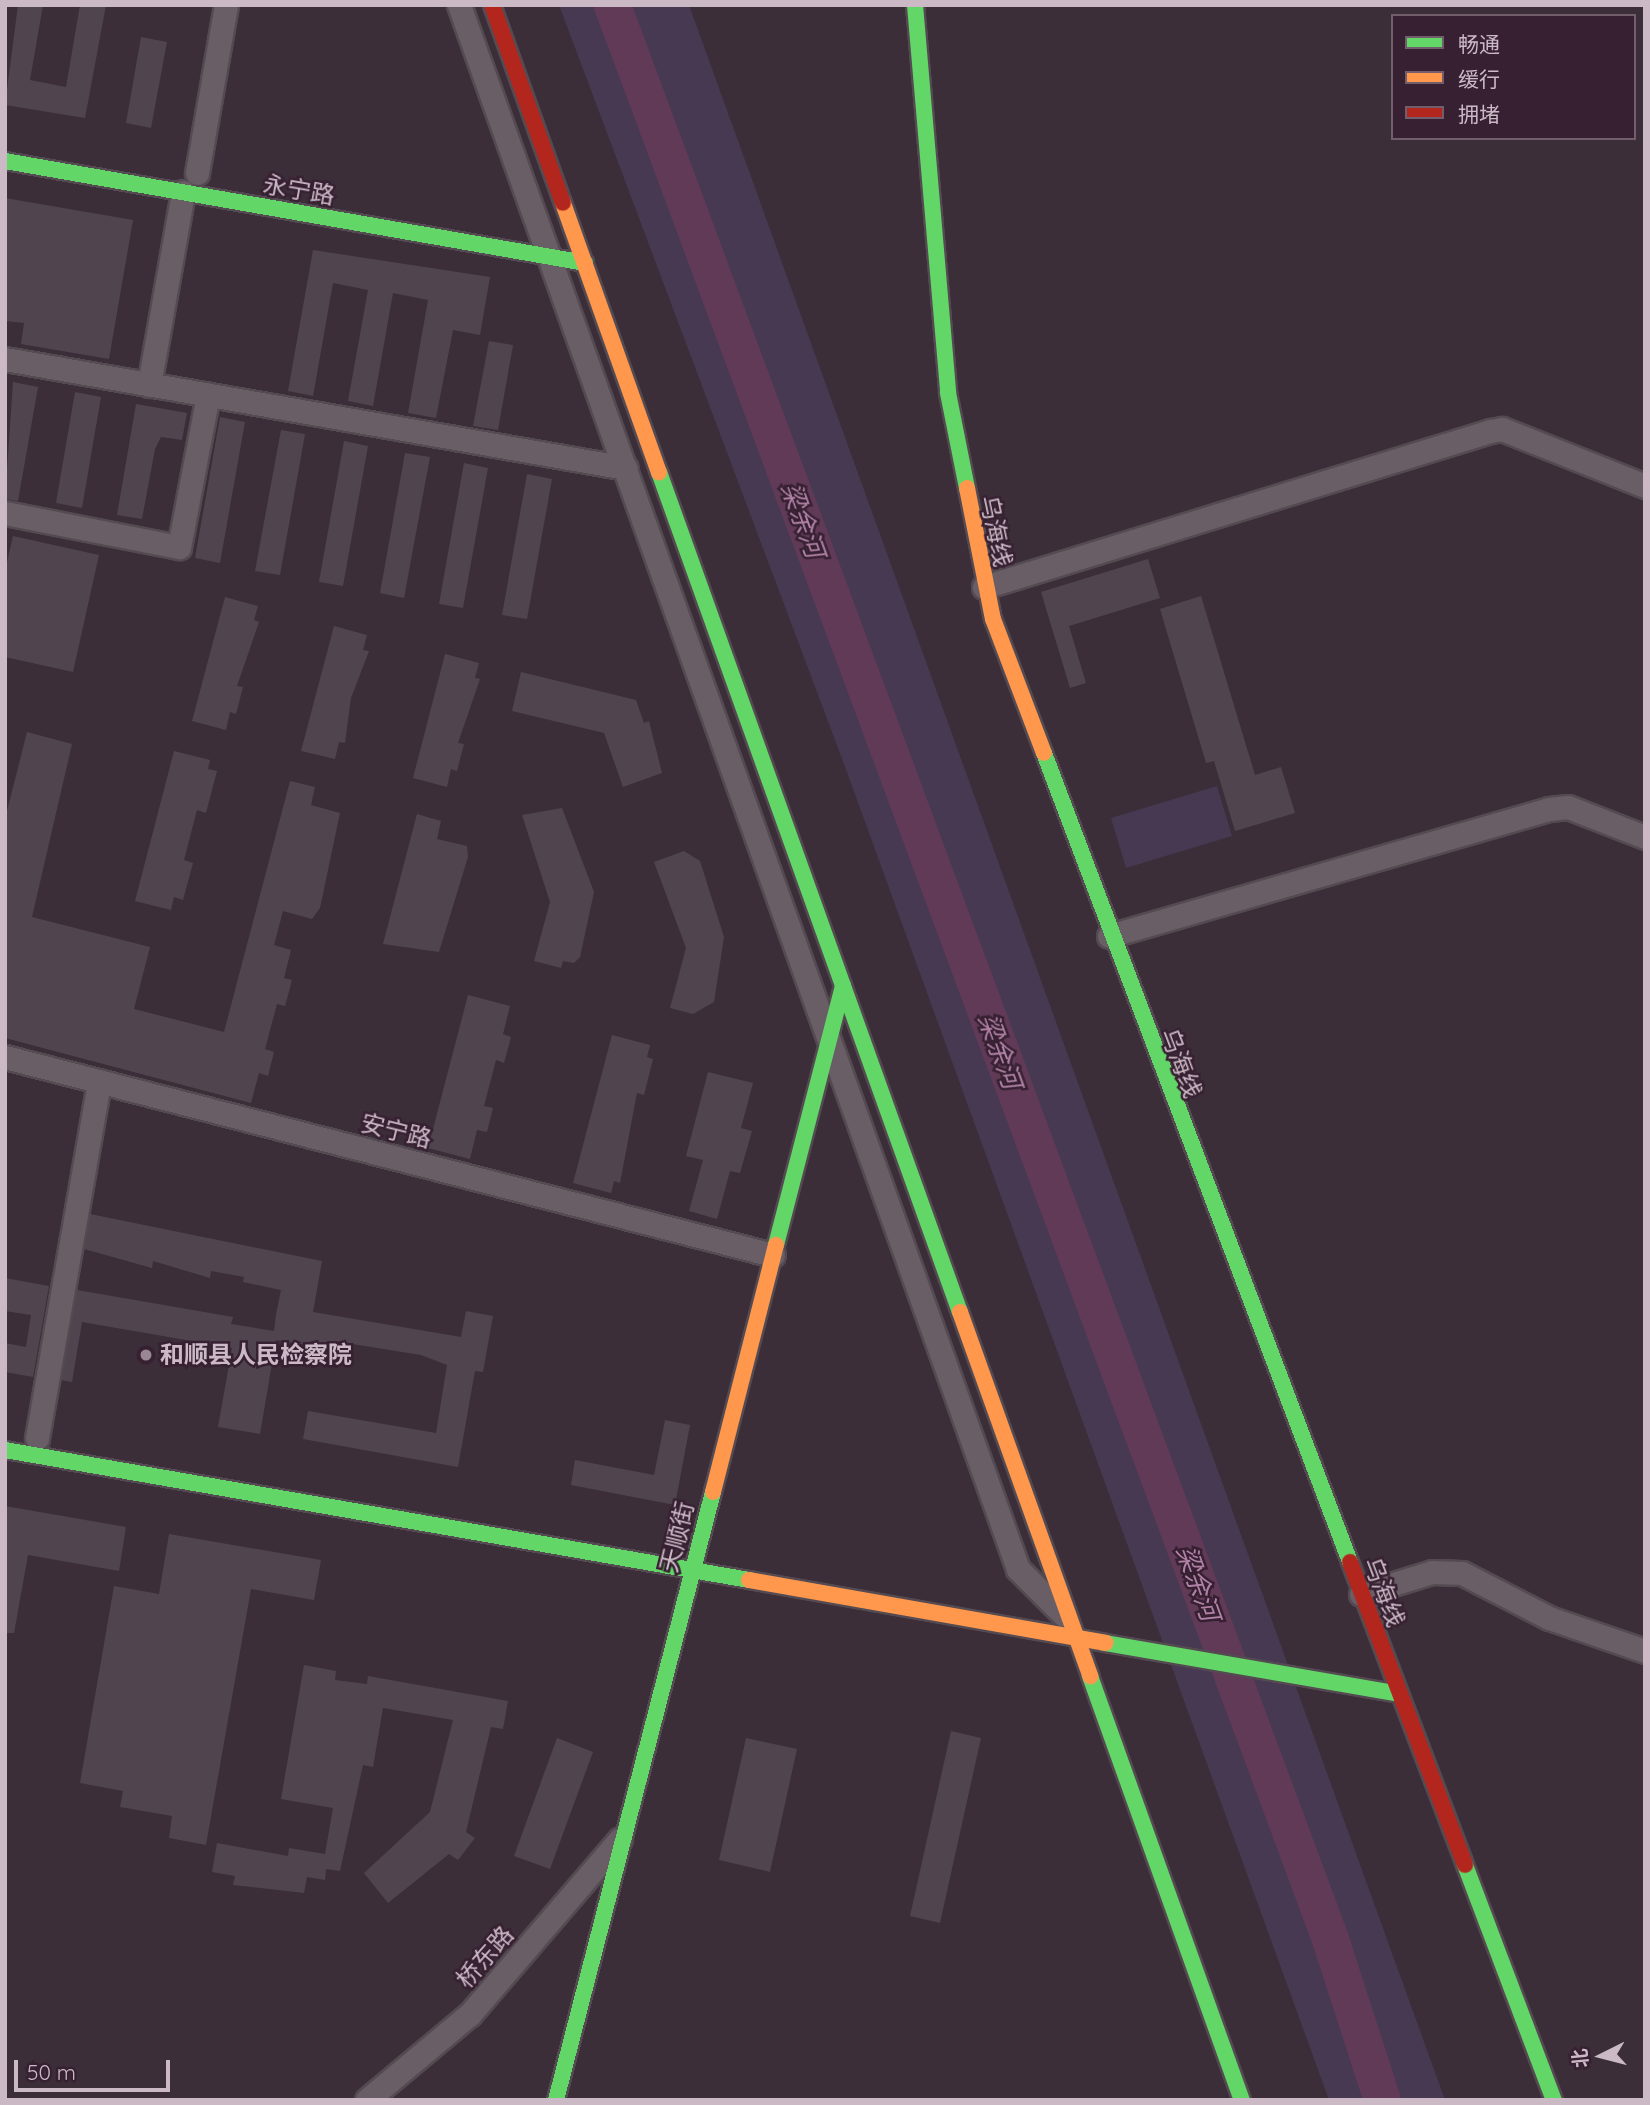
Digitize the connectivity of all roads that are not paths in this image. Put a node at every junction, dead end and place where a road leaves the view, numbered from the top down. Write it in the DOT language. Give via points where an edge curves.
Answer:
graph roads {
  1 [pos="226,5"];
  2 [pos="458,5"];
  3 [pos="492,5"];
  4 [pos="915,5"];
  5 [pos="5,161"];
  6 [pos="193,178"];
  7 [pos="514,228"];
  8 [pos="542,233"];
  9 [pos="576,239"];
  10 [pos="550,257"];
  11 [pos="585,262"];
  12 [pos="5,359"];
  13 [pos="149,384"];
  14 [pos="208,395"];
  15 [pos="626,468"];
  16 [pos="1645,485"];
  17 [pos="5,513"];
  18 [pos="984,587"];
  19 [pos="1645,837"];
  20 [pos="1109,936"];
  21 [pos="843,986"];
  22 [pos="829,1037"];
  23 [pos="5,1057"];
  24 [pos="99,1081"];
  25 [pos="773,1255"];
  26 [pos="5,1433"];
  27 [pos="37,1438"];
  28 [pos="5,1450"];
  29 [pos="696,1554"];
  30 [pos="692,1571"];
  31 [pos="1361,1594"];
  32 [pos="1072,1629"];
  33 [pos="1645,1651"];
  34 [pos="1392,1676"];
  35 [pos="1399,1695"];
  36 [pos="625,1832"];
  37 [pos="367,2100"];
  38 [pos="556,2100"];
  39 [pos="1241,2100"];
  40 [pos="1554,2100"];
  1 -- 6 [label="street"];
  2 -- 8 [label="street"];
  3 -- 9 [label="main road"];
  4 -- 18 [label="main road, 乌海线" via="948,393"];
  5 -- 6 [label="main road, 永宁路"];
  6 -- 10 [label="main road, 永宁路"];
  6 -- 13 [label="street"];
  7 -- 8 [label="main road"];
  8 -- 9 [label="main road"];
  8 -- 10 [label="street"];
  9 -- 11 [label="main road"];
  10 -- 11 [label="main road, 永宁路"];
  10 -- 15 [label="street"];
  11 -- 21 [label="main road"];
  12 -- 13 [label="street"];
  13 -- 14 [label="street"];
  14 -- 15 [label="street"];
  14 -- 17 [label="street" via="178,547"];
  15 -- 22 [label="street"];
  16 -- 18 [label="street" via="1503,429 1490,430"];
  18 -- 20 [label="main road, 乌海线"];
  19 -- 20 [label="street" via="1568,807 1549,809"];
  20 -- 31 [label="main road, 乌海线"];
  21 -- 22 [label="main road, 天顺街"];
  21 -- 32 [label="main road"];
  22 -- 25 [label="main road, 天顺街"];
  22 -- 32 [label="street" via="1018,1569"];
  23 -- 24 [label="street, 安宁路"];
  24 -- 25 [label="street, 安宁路"];
  24 -- 27 [label="street"];
  25 -- 29 [label="main road, 天顺街"];
  26 -- 27 [label="main road"];
  27 -- 29 [label="main road"];
  28 -- 30 [label="main road"];
  29 -- 30 [label="main road, 天顺街"];
  29 -- 32 [label="main road"];
  30 -- 32 [label="main road"];
  30 -- 36 [label="main road, 天顺街"];
  31 -- 33 [label="street" via="1432,1572 1462,1573 1549,1618"];
  31 -- 34 [label="main road, 乌海线"];
  32 -- 34 [label="main road" via="1131,1630"];
  32 -- 35 [label="main road" via="1138,1649"];
  32 -- 39 [label="main road"];
  34 -- 35 [label="main road, 乌海线"];
  35 -- 40 [label="main road, 乌海线"];
  36 -- 37 [label="street, 桥东路" via="470,2014"];
  36 -- 38 [label="main road, 天顺街"];
}
